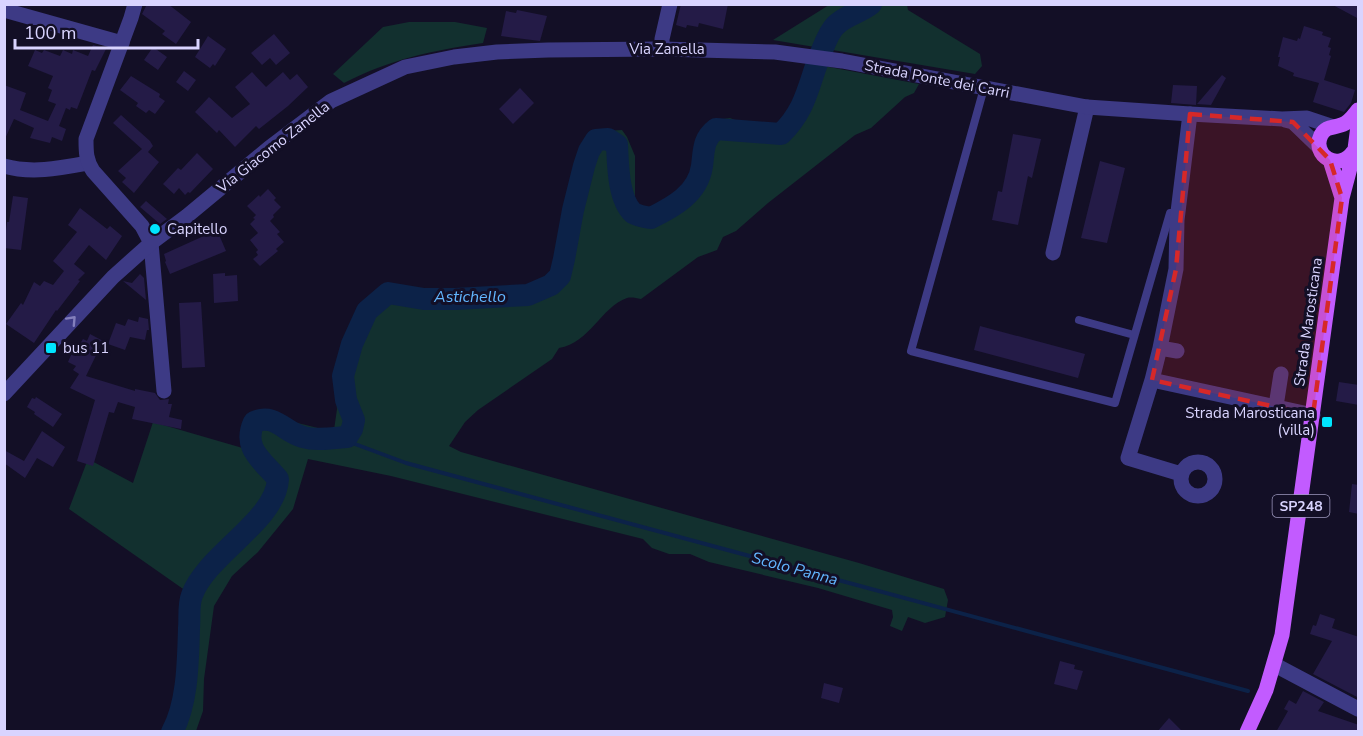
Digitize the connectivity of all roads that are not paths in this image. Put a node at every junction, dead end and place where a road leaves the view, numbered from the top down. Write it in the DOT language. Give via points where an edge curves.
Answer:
graph roads {
  1 [pos="135,4"];
  2 [pos="670,4"];
  3 [pos="4,10"];
  4 [pos="122,43"];
  5 [pos="662,49"];
  6 [pos="548,50"];
  7 [pos="787,53"];
  8 [pos="984,88"];
  9 [pos="1087,107"];
  10 [pos="1359,110"];
  11 [pos="1190,114"];
  12 [pos="1282,119"];
  13 [pos="1336,126"];
  14 [pos="1356,140"];
  15 [pos="1325,154"];
  16 [pos="88,163"];
  17 [pos="4,166"];
  18 [pos="1342,198"];
  19 [pos="1178,214"];
  20 [pos="151,243"];
  21 [pos="1053,254"];
  22 [pos="1079,320"];
  23 [pos="1134,334"];
  24 [pos="1160,348"];
  25 [pos="1177,351"];
  26 [pos="1281,374"];
  27 [pos="1152,380"];
  28 [pos="164,391"];
  29 [pos="4,394"];
  30 [pos="1276,406"];
  31 [pos="1313,415"];
  32 [pos="1181,474"];
  33 [pos="1275,664"];
  34 [pos="1359,709"];
  35 [pos="1247,732"];
  1 -- 4 [label="street"];
  2 -- 5 [label="street"];
  3 -- 4 [label="street"];
  4 -- 16 [label="street" via="86,139"];
  5 -- 6 [label="street, Via Zanella"];
  5 -- 7 [label="street, Via Zanella"];
  6 -- 20 [label="street, Via Giacomo Zanella" via="454,57 405,67 331,101"];
  7 -- 8 [label="street, Strada Ponte dei Carri"];
  8 -- 9 [label="street, Strada Ponte dei Carri"];
  8 -- 23 [label="lane" via="911,351 1115,403"];
  9 -- 11 [label="street, Strada Ponte dei Carri"];
  9 -- 21 [label="street"];
  10 -- 13 [label="main road" via="1349,121"];
  11 -- 12 [label="street, Strada Ponte dei Carri"];
  11 -- 19 [label="street"];
  12 -- 13 [label="street, Strada Ponte dei Carri" via="1307,118"];
  12 -- 15 [label="street, Strada Ponte dei Carri" via="1293,122"];
  13 -- 14 [label="main road" via="1350,131"];
  13 -- 15 [label="main road" via="1320,137"];
  14 -- 15 [label="main road" via="1346,160 1335,162"];
  14 -- 18 [label="main road, Strada Marosticana / SP248"];
  15 -- 18 [label="main road, Strada Marosticana / SP248"];
  16 -- 17 [label="street" via="43,170"];
  16 -- 20 [label="street" via="142,226"];
  18 -- 31 [label="main road, Strada Marosticana / SP248"];
  19 -- 23 [label="lane" via="1170,213"];
  19 -- 24 [label="street" via="1176,269"];
  20 -- 28 [label="street"];
  29 -- 20 [label="street, Via Giacomo Zanella, one-way" via="113,277"];
  22 -- 23 [label="lane"];
  24 -- 25 [label="street"];
  24 -- 27 [label="street"];
  26 -- 30 [label="street"];
  27 -- 30 [label="street"];
  27 -- 32 [label="street" via="1128,458"];
  30 -- 31 [label="street"];
  31 -- 33 [label="main road, Strada Marosticana / SP248" via="1287,606"];
  33 -- 34 [label="street"];
  33 -- 35 [label="main road, Strada Marosticana / SP248"];
}
